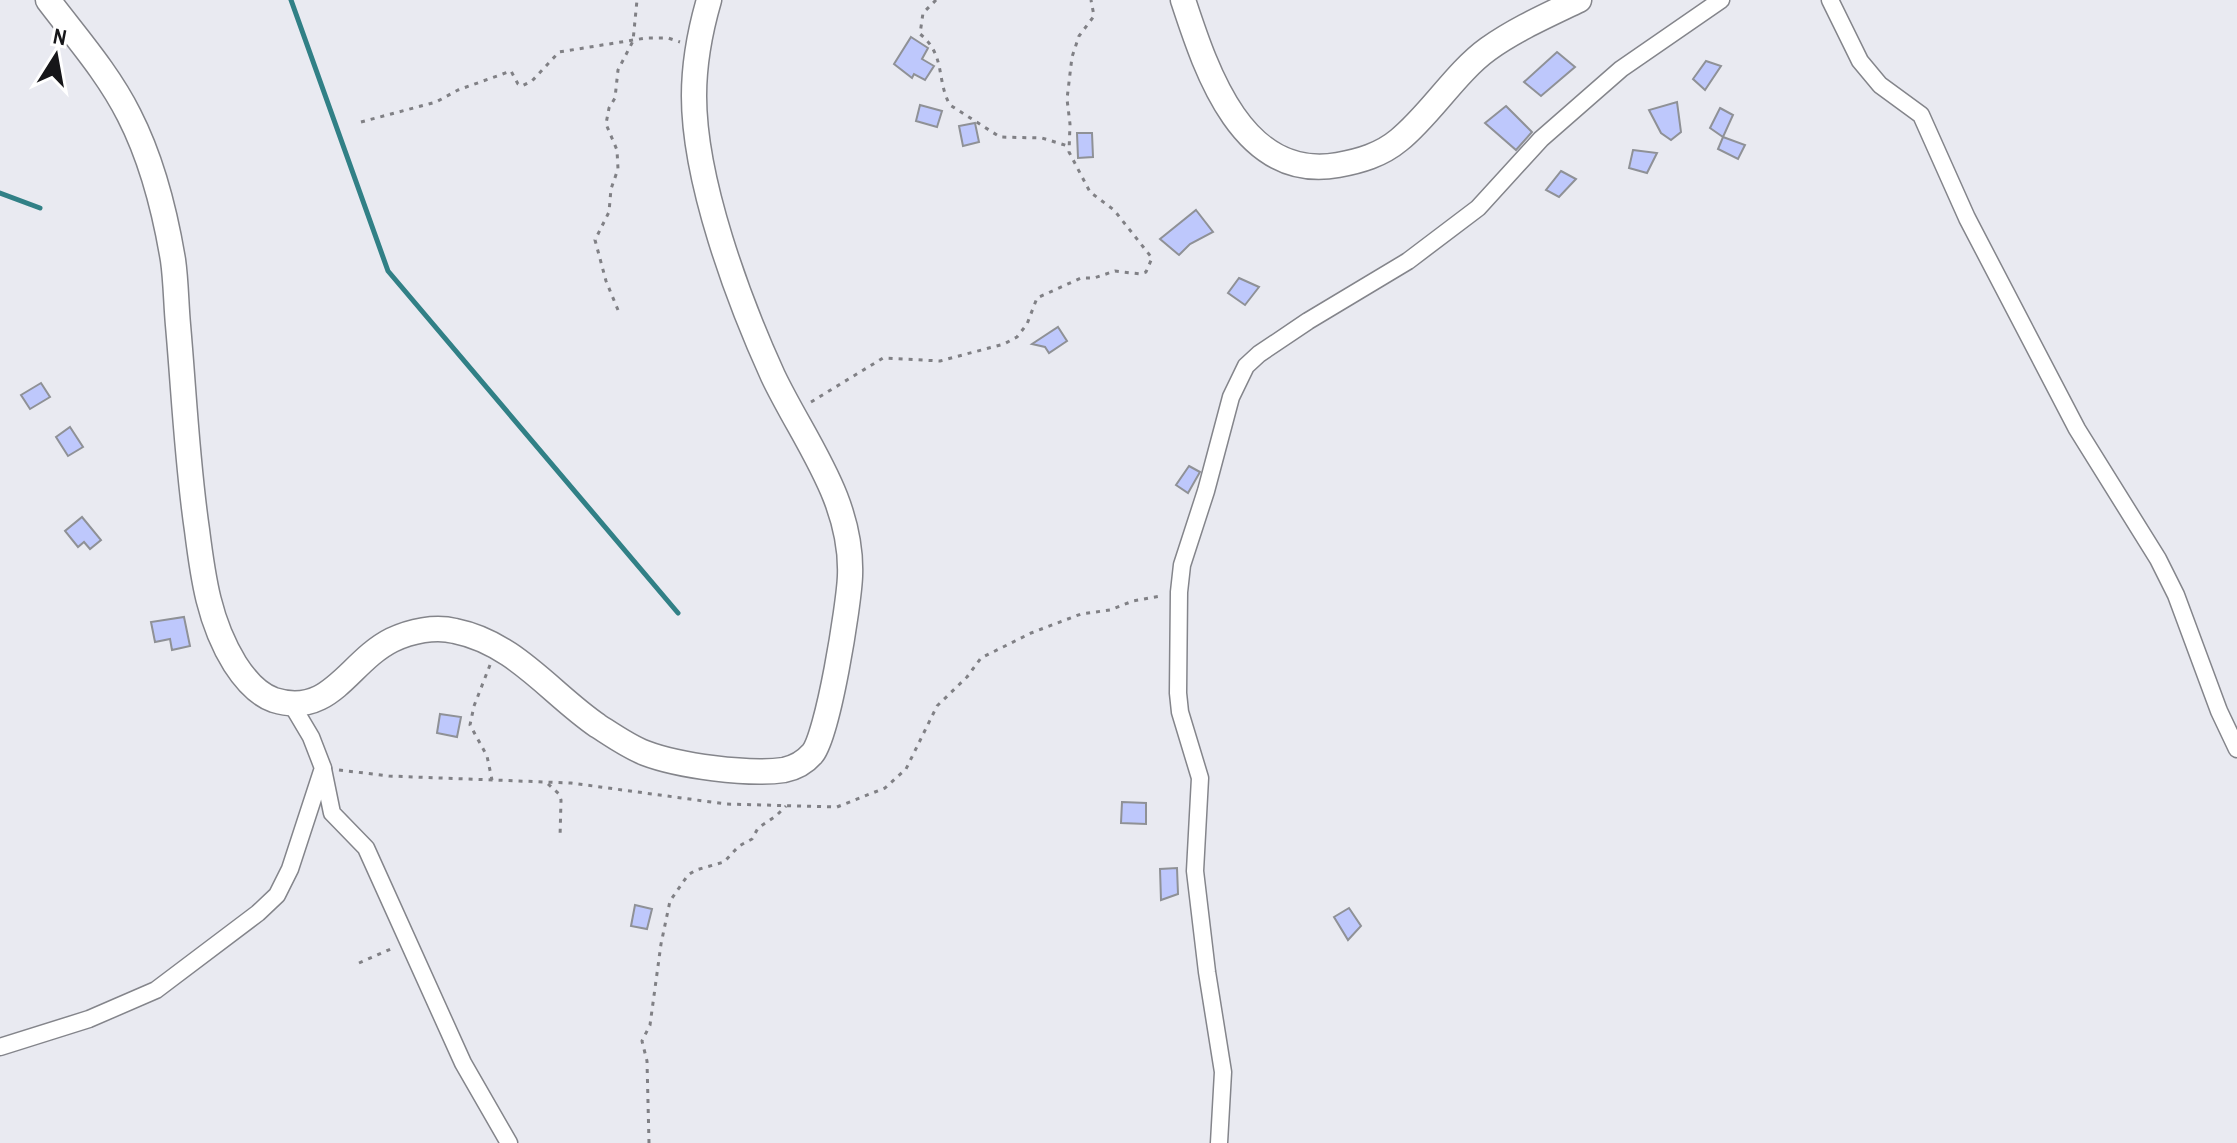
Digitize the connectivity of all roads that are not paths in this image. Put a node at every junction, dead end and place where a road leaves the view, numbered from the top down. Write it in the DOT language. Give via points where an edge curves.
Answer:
graph roads {
  1 [pos="48,0"];
  2 [pos="709,0"];
  3 [pos="1183,0"];
  4 [pos="1579,0"];
  5 [pos="1721,0"];
  6 [pos="1830,0"];
  7 [pos="292,705"];
  8 [pos="2237,749"];
  9 [pos="323,768"];
  10 [pos="0,1047"];
  11 [pos="509,1143"];
  12 [pos="1219,1143"];
  1 -- 7 [label="main road" via="129,114 147,159 173,261 191,491 205,591 218,634 239,671 263,696"];
  2 -- 7 [label="main road" via="694,98 712,204 732,275 773,375 843,512 849,547 850,580 819,746 787,770 692,766 641,752 593,723 522,662 453,630 422,630 391,641 337,687 315,701"];
  3 -- 4 [label="main road" via="1227,110 1271,153 1327,167 1384,151 1485,51"];
  5 -- 12 [label="street" via="1621,69 1541,139 1478,208 1408,261 1308,321 1246,366 1231,397 1182,565 1179,592 1178,693 1200,778 1195,871 1223,1072"];
  6 -- 8 [label="street" via="1860,61 1880,85 1921,115 1967,218 2077,429 2176,595"];
  7 -- 9 [label="street"];
  9 -- 10 [label="street" via="290,869 277,895 258,913 156,990 89,1019"];
  9 -- 11 [label="street" via="332,813 366,848 463,1063"];
}
